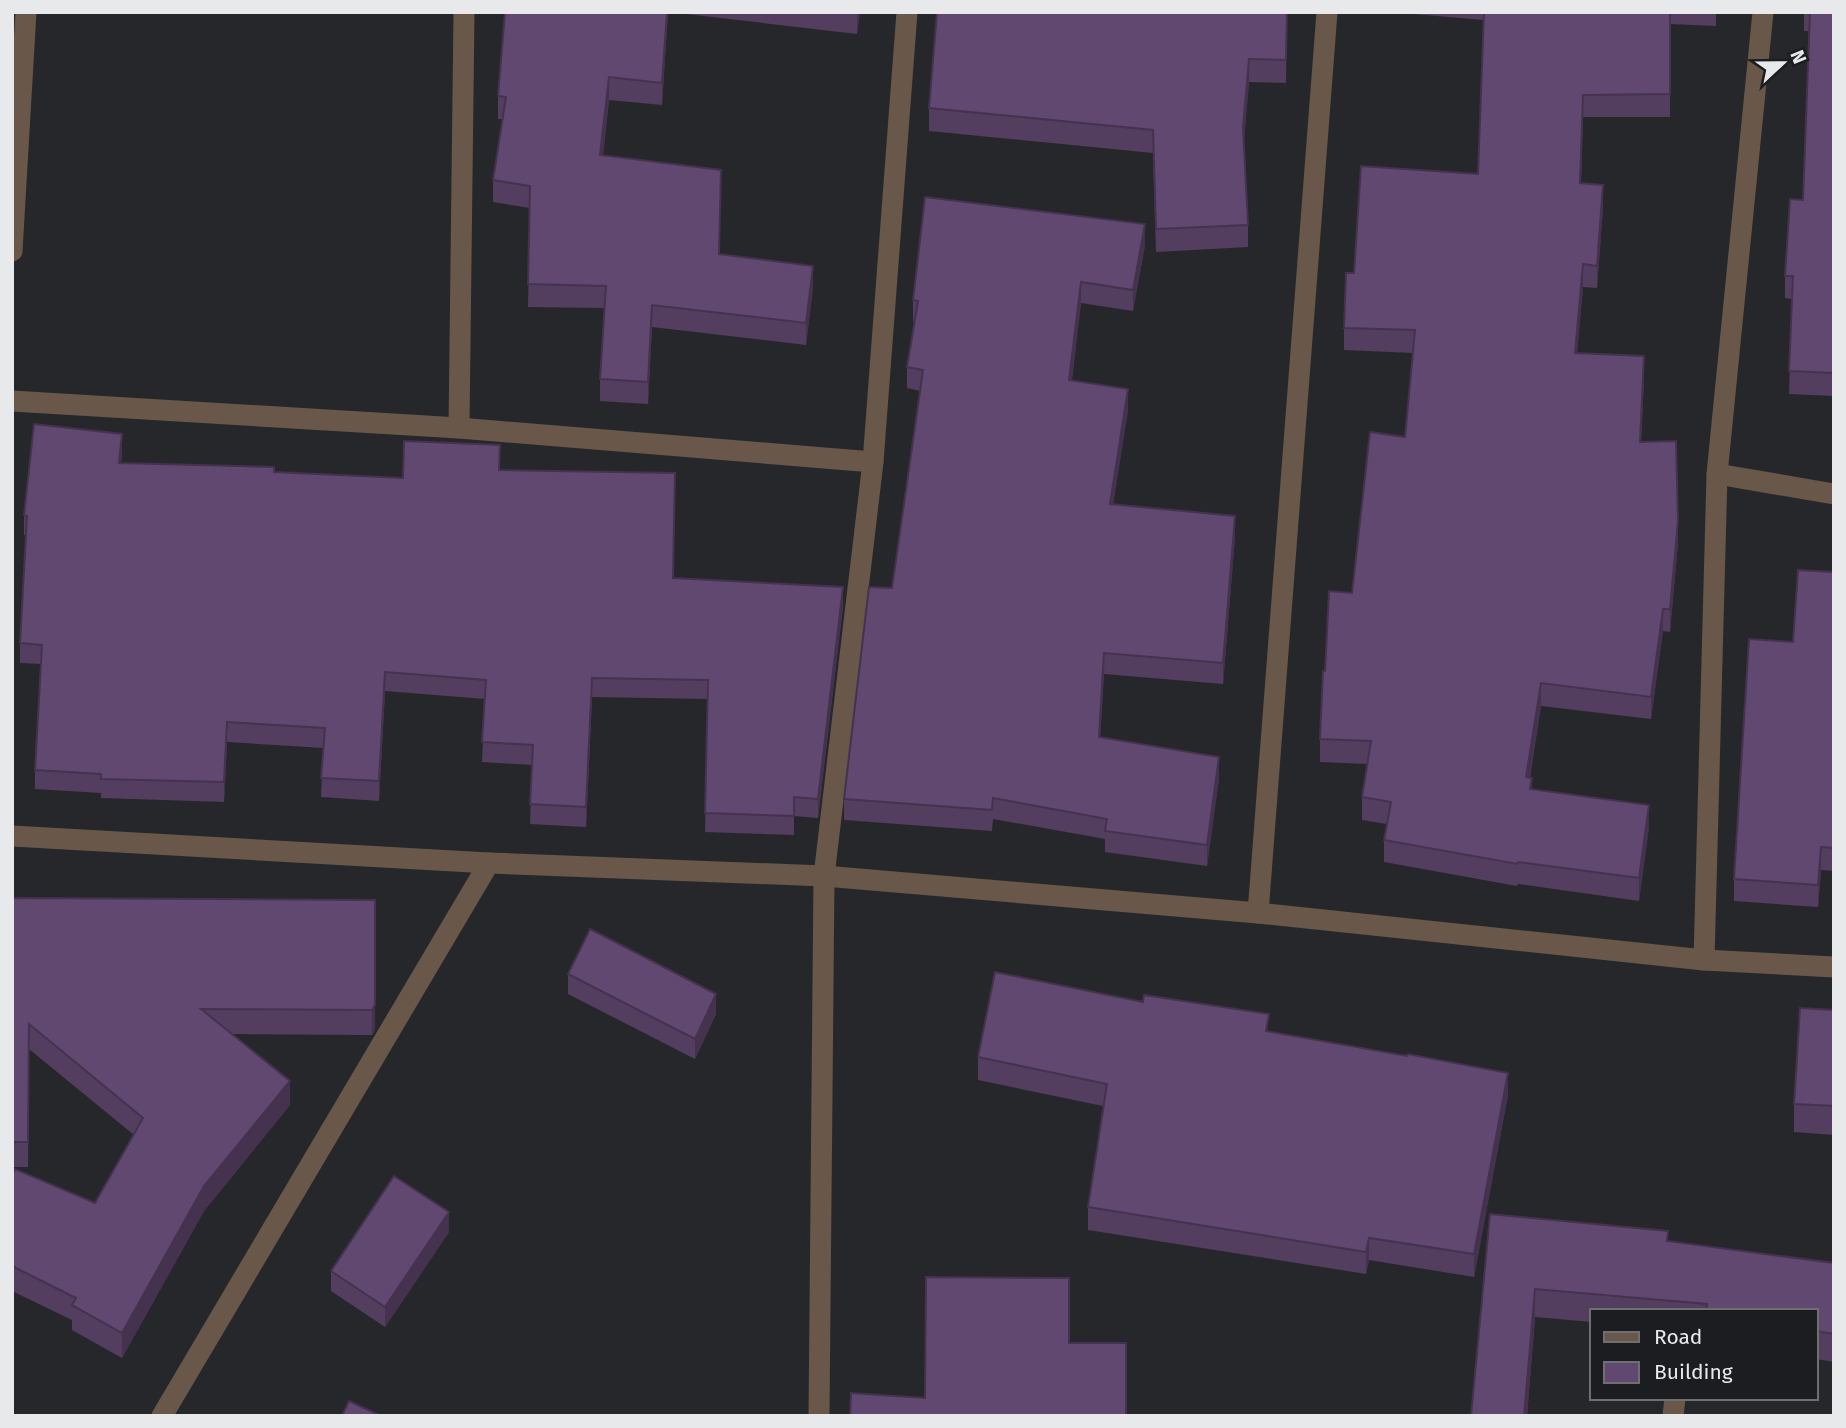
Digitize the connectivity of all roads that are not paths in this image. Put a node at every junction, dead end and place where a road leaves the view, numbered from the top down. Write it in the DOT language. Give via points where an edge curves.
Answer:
graph roads {
  1 [pos="26,12"];
  2 [pos="464,12"];
  3 [pos="907,12"];
  4 [pos="1327,12"];
  5 [pos="1763,12"];
  6 [pos="12,251"];
  7 [pos="12,401"];
  8 [pos="459,428"];
  9 [pos="873,463"];
  10 [pos="1717,474"];
  11 [pos="1834,495"];
  12 [pos="12,836"];
  13 [pos="489,863"];
  14 [pos="824,876"];
  15 [pos="1258,913"];
  16 [pos="1704,960"];
  17 [pos="1834,967"];
  18 [pos="162,1416"];
  19 [pos="819,1416"];
  1 -- 6 [label="street"];
  2 -- 8 [label="street"];
  3 -- 9 [label="street"];
  4 -- 15 [label="street"];
  5 -- 10 [label="street"];
  7 -- 8 [label="street"];
  8 -- 9 [label="street"];
  9 -- 14 [label="street"];
  10 -- 11 [label="street"];
  10 -- 16 [label="street"];
  12 -- 13 [label="street"];
  13 -- 14 [label="street"];
  13 -- 18 [label="street"];
  14 -- 15 [label="street"];
  14 -- 19 [label="street"];
  15 -- 16 [label="street"];
  16 -- 17 [label="street"];
}
